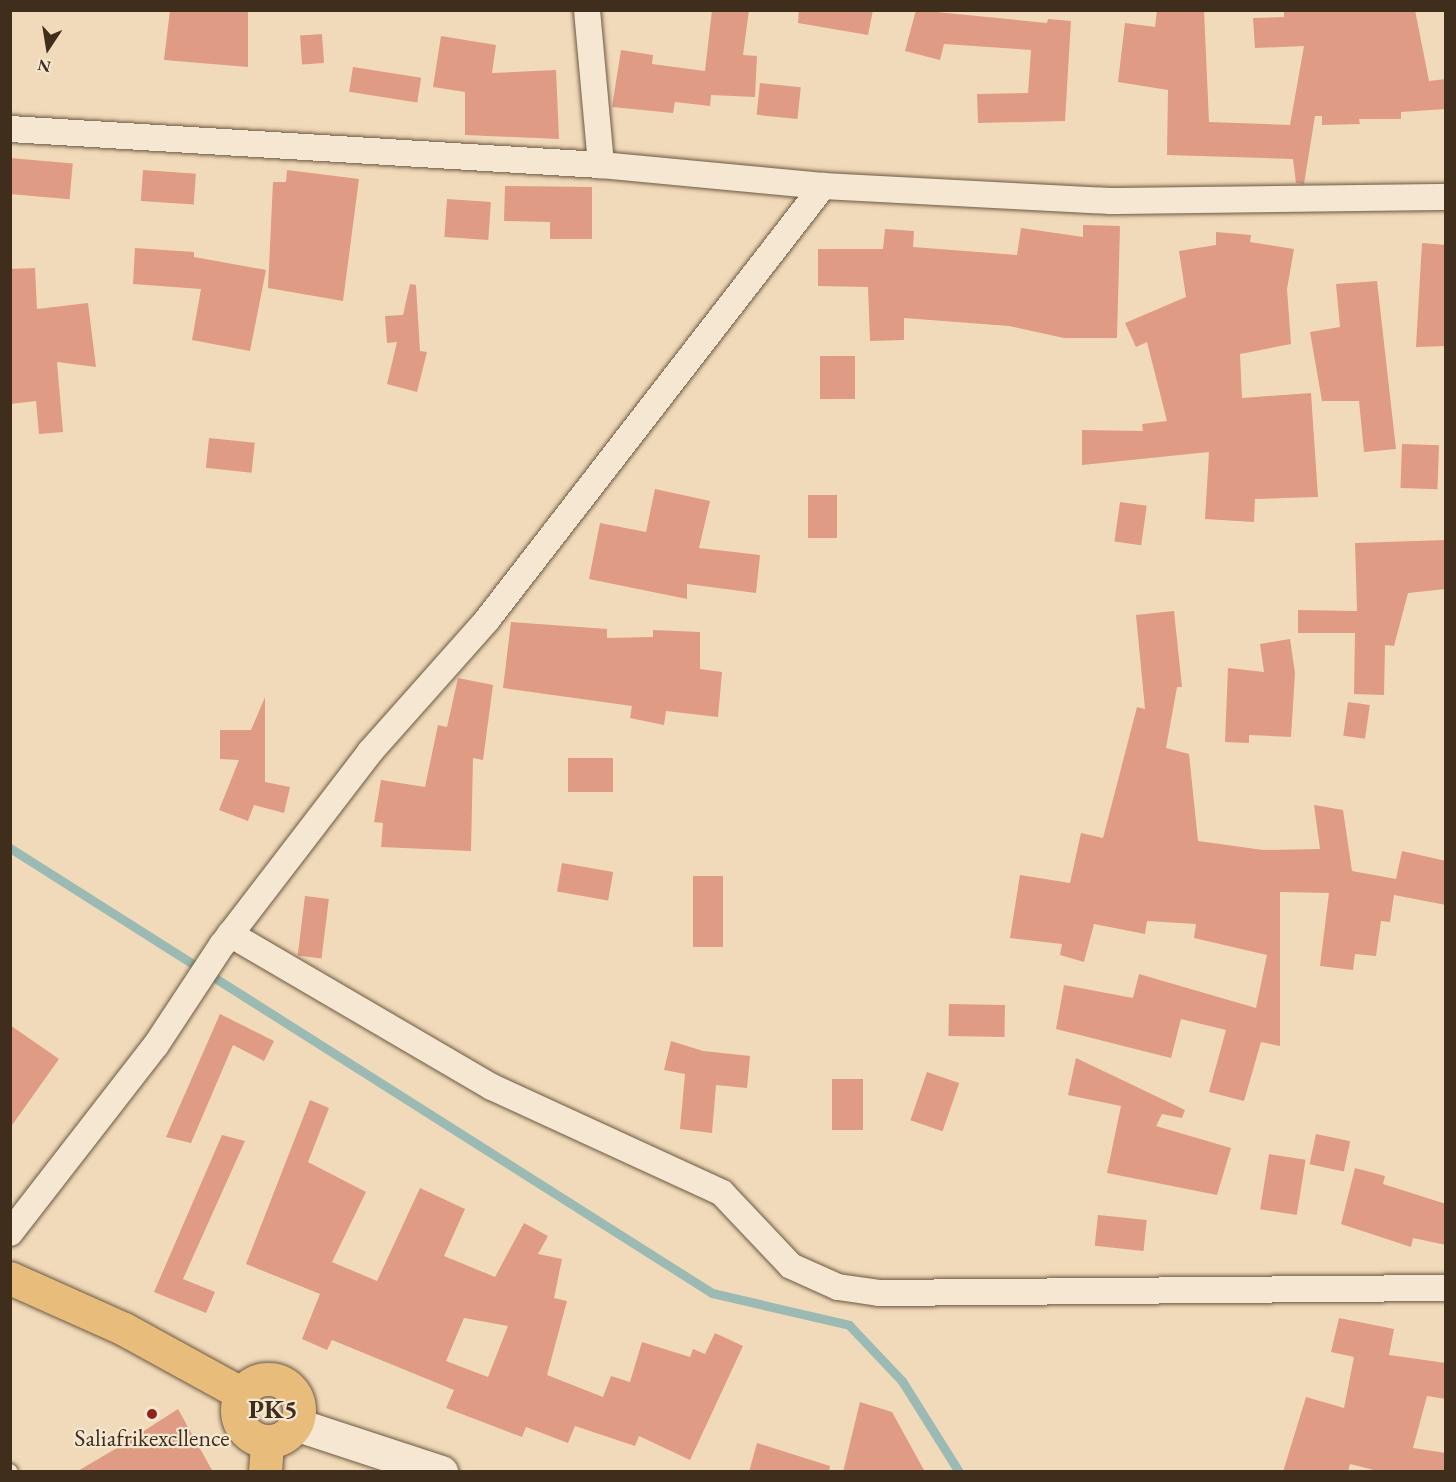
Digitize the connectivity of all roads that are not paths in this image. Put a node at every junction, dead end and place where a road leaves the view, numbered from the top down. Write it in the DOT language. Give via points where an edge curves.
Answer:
graph roads {
  1 [pos="587,10"];
  2 [pos="10,129"];
  3 [pos="601,165"];
  4 [pos="823,186"];
  5 [pos="1446,197"];
  6 [pos="226,939"];
  7 [pos="10,1233"];
  8 [pos="10,1278"];
  9 [pos="1446,1288"];
  10 [pos="242,1394"];
  11 [pos="296,1424"];
  12 [pos="266,1456"];
  13 [pos="441,1472"];
  1 -- 3 [label="street"];
  2 -- 3 [label="street"];
  3 -- 4 [label="street"];
  4 -- 5 [label="street" via="1111,201"];
  4 -- 6 [label="street" via="516,583 370,752"];
  6 -- 7 [label="street" via="197,991"];
  6 -- 9 [label="street" via="492,1087 722,1193 790,1266 838,1287 879,1293"];
  8 -- 10 [label="main road" via="124,1329"];
  10 -- 11 [label="main road" via="261,1380 286,1384 298,1404"];
  10 -- 12 [label="main road" via="237,1414 242,1427"];
  11 -- 12 [label="main road"];
  11 -- 13 [label="main road"];
}
